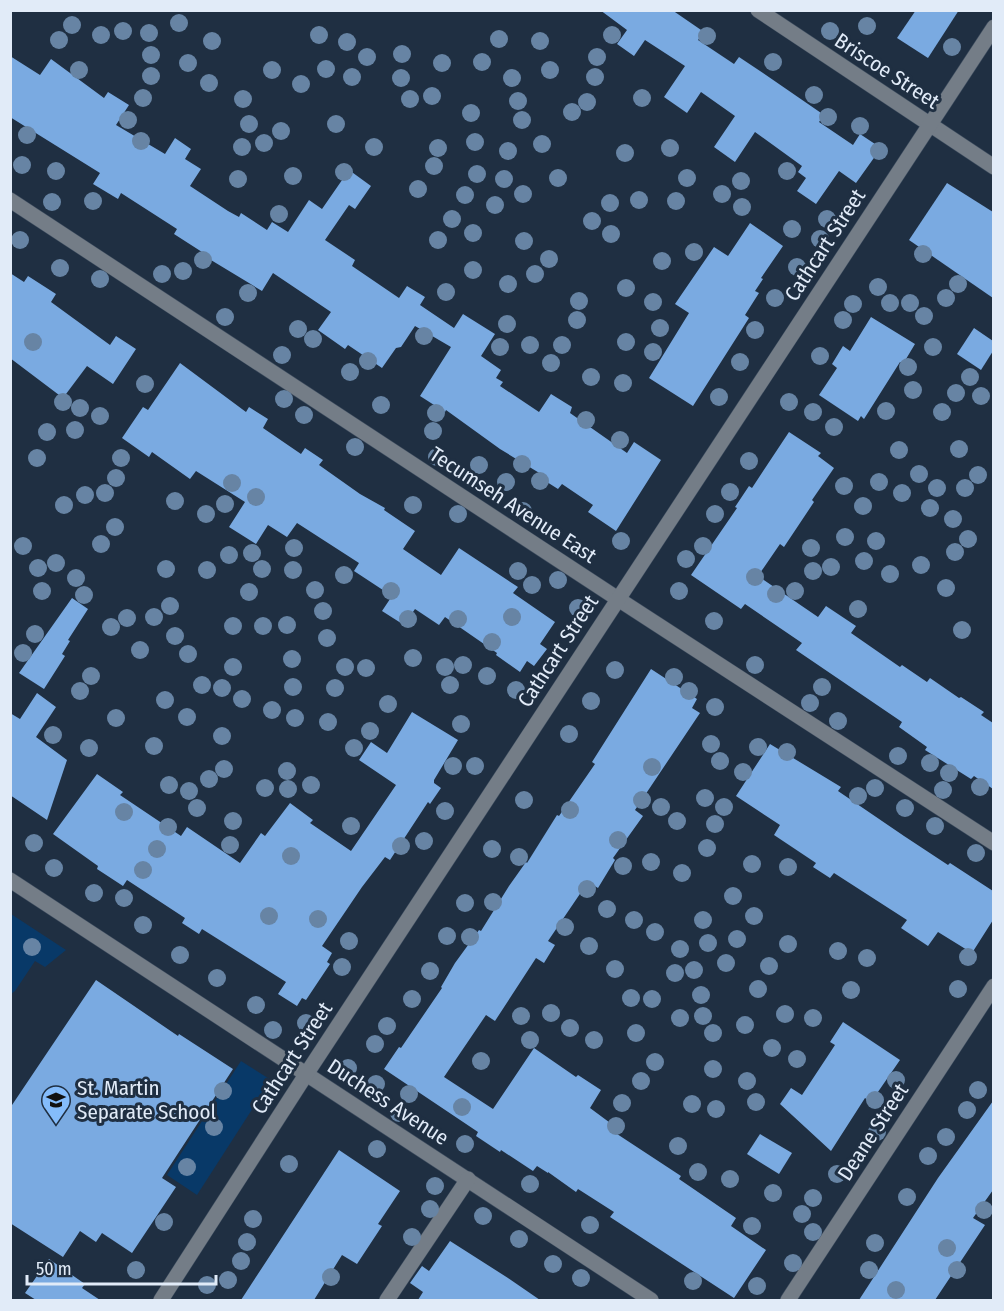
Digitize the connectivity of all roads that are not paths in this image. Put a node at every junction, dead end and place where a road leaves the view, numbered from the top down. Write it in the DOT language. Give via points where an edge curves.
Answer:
graph roads {
  1 [pos="758,10"];
  2 [pos="993,27"];
  3 [pos="930,124"];
  4 [pos="993,167"];
  5 [pos="10,200"];
  6 [pos="618,599"];
  7 [pos="993,843"];
  8 [pos="10,880"];
  9 [pos="993,986"];
  10 [pos="307,1073"];
  11 [pos="468,1179"];
  12 [pos="161,1300"];
  13 [pos="387,1300"];
  14 [pos="651,1300"];
  15 [pos="788,1300"];
  1 -- 3 [label="street, Briscoe Street"];
  2 -- 3 [label="street, Cathcart Street"];
  3 -- 4 [label="street, Briscoe Street"];
  3 -- 6 [label="street, Cathcart Street"];
  5 -- 6 [label="street, Tecumseh Avenue East"];
  6 -- 7 [label="street, Tecumseh Avenue East"];
  6 -- 10 [label="street, Cathcart Street"];
  8 -- 10 [label="street, Duchess Avenue"];
  9 -- 15 [label="street, Deane Street"];
  10 -- 11 [label="street, Duchess Avenue"];
  10 -- 12 [label="street, Cathcart Street"];
  11 -- 13 [label="street"];
  11 -- 14 [label="street, Duchess Avenue"];
}
